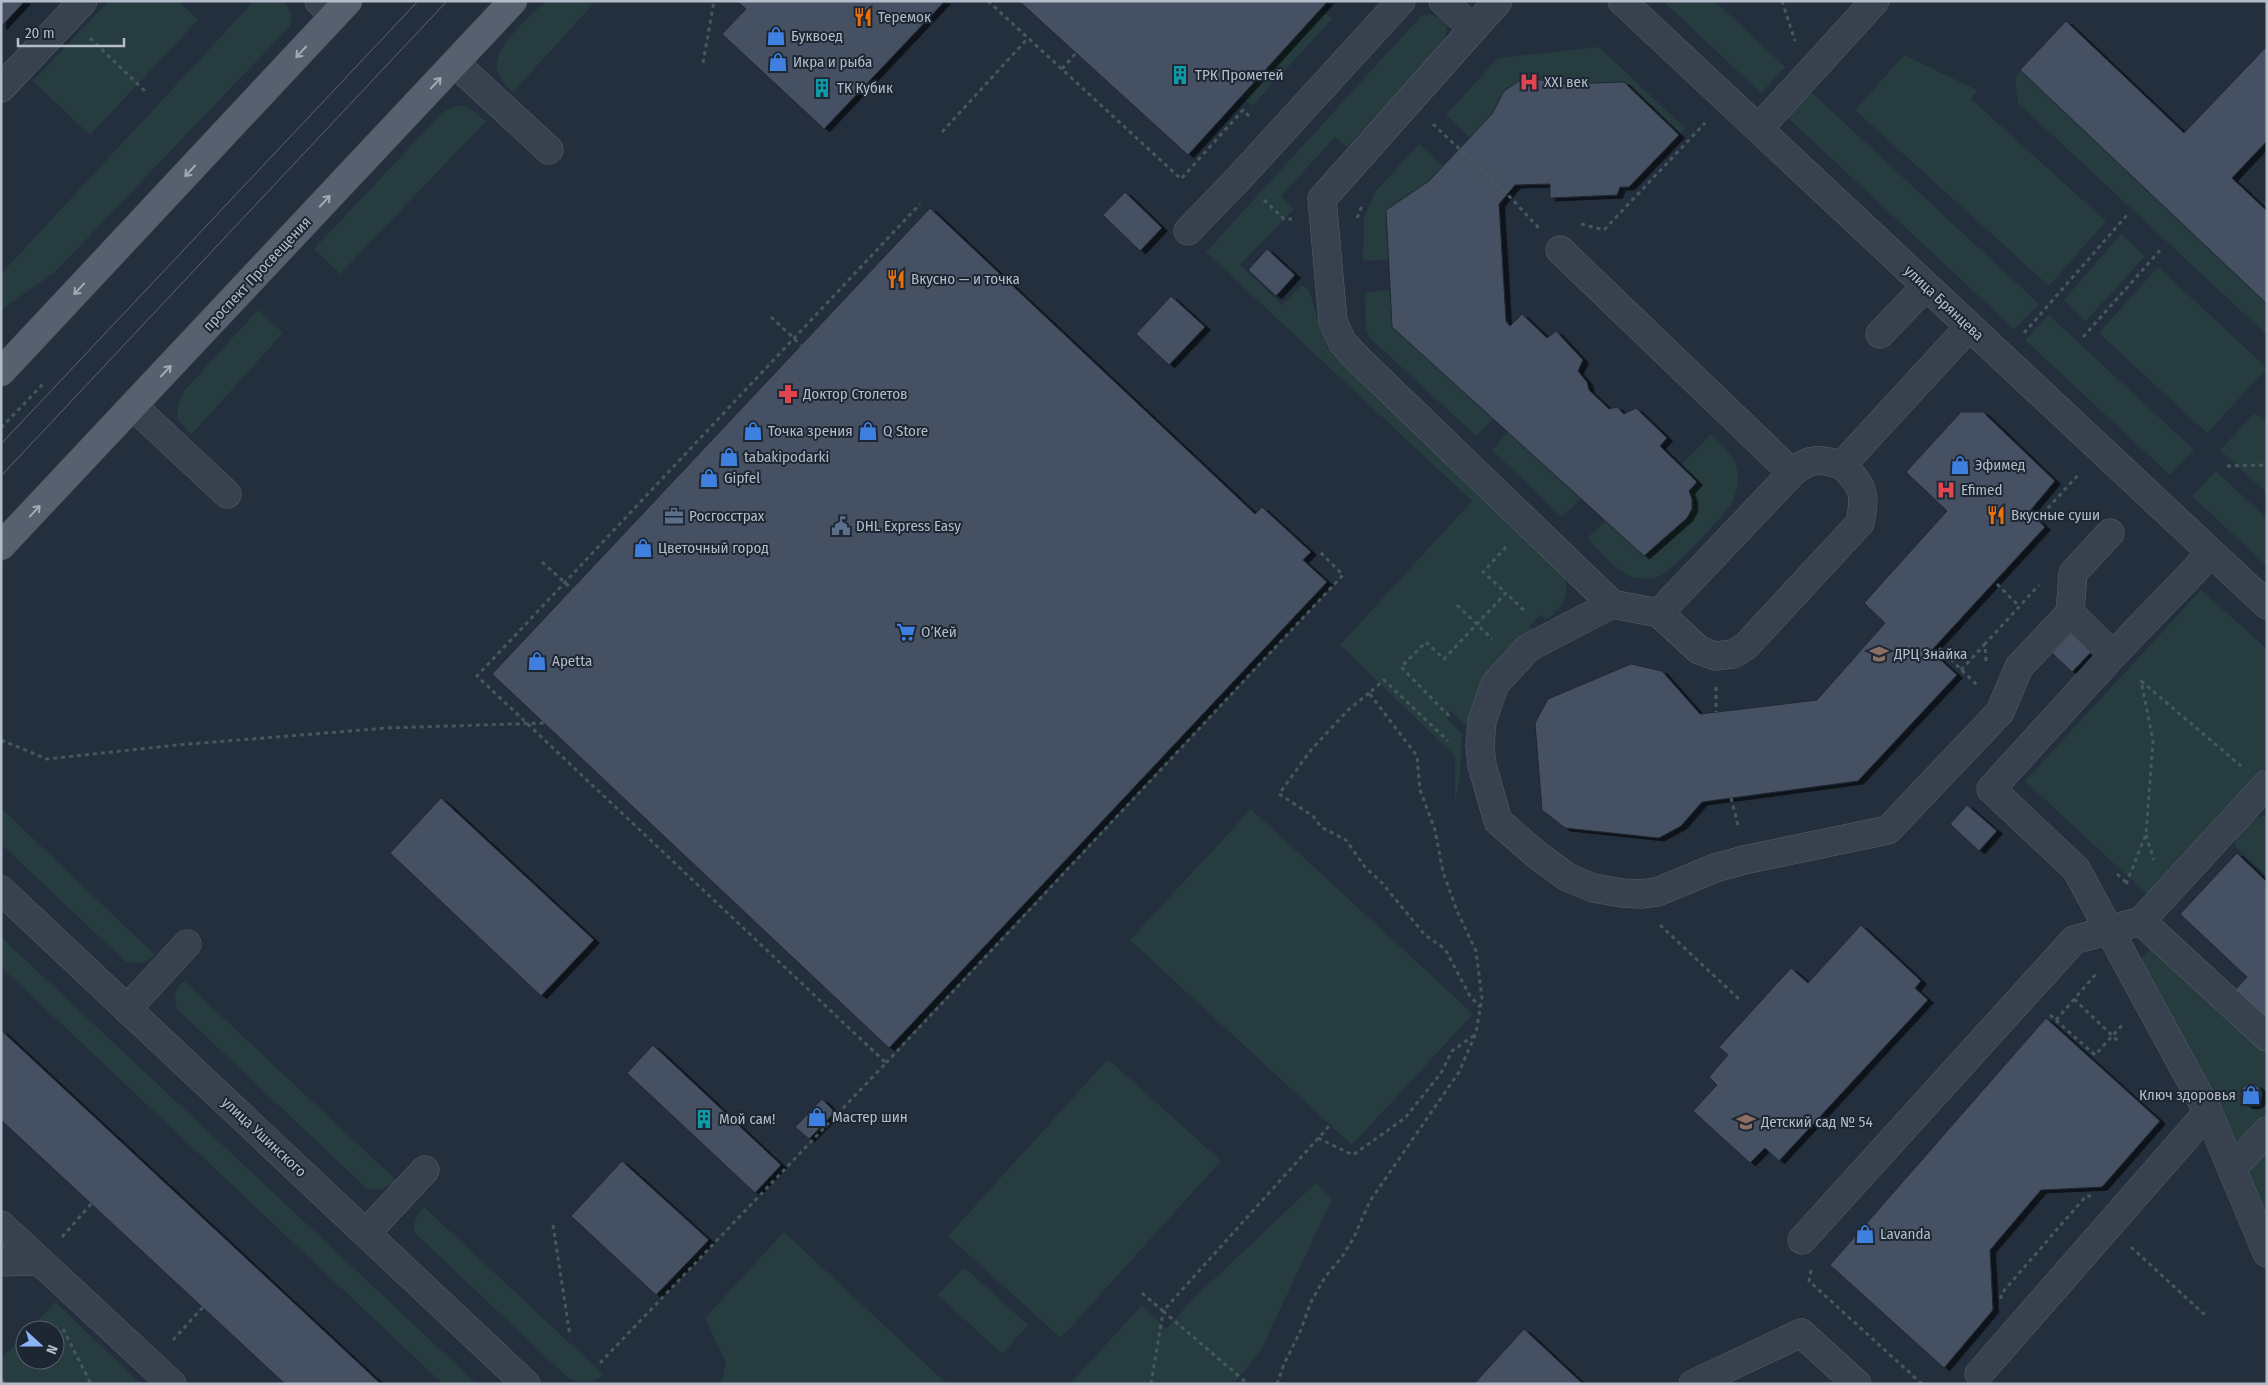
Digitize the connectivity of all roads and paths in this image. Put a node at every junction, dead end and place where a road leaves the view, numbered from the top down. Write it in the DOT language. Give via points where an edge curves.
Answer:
graph roads {
  1 [pos="513,1"];
  2 [pos="714,1"];
  3 [pos="988,1"];
  4 [pos="1401,1"];
  5 [pos="1443,1"];
  6 [pos="1498,1"];
  7 [pos="1622,1"];
  8 [pos="1876,1"];
  9 [pos="334,6"];
  10 [pos="75,9"];
  11 [pos="1473,29"];
  12 [pos="1028,38"];
  13 [pos="1076,53"];
  14 [pos="454,63"];
  15 [pos="703,63"];
  16 [pos="1062,69"];
  17 [pos="1,88"];
  18 [pos="147,93"];
  19 [pos="1408,103"];
  20 [pos="1710,117"];
  21 [pos="1252,119"];
  22 [pos="1758,128"];
  23 [pos="942,132"];
  24 [pos="549,150"];
  25 [pos="1258,195"];
  26 [pos="1365,200"];
  27 [pos="920,204"];
  28 [pos="2127,215"];
  29 [pos="1301,219"];
  30 [pos="1573,222"];
  31 [pos="1357,226"];
  32 [pos="1188,231"];
  33 [pos="2162,248"];
  34 [pos="1560,250"];
  35 [pos="1926,286"];
  36 [pos="770,317"];
  37 [pos="1969,327"];
  38 [pos="1880,334"];
  39 [pos="2021,336"];
  40 [pos="2083,337"];
  41 [pos="793,338"];
  42 [pos="801,345"];
  43 [pos="1,372"];
  44 [pos="44,383"];
  45 [pos="133,406"];
  46 [pos="1,428"];
  47 [pos="1842,464"];
  48 [pos="2267,465"];
  49 [pos="2227,466"];
  50 [pos="2085,468"];
  51 [pos="1792,473"];
  52 [pos="226,494"];
  53 [pos="2037,520"];
  54 [pos="2110,533"];
  55 [pos="1,546"];
  56 [pos="1320,552"];
  57 [pos="2209,552"];
  58 [pos="542,562"];
  59 [pos="2046,578"];
  60 [pos="564,583"];
  61 [pos="1997,584"];
  62 [pos="572,589"];
  63 [pos="1612,604"];
  64 [pos="2019,606"];
  65 [pos="2267,606"];
  66 [pos="1660,613"];
  67 [pos="2070,613"];
  68 [pos="1552,636"];
  69 [pos="1985,644"];
  70 [pos="1939,648"];
  71 [pos="2113,655"];
  72 [pos="1986,669"];
  73 [pos="1961,670"];
  74 [pos="2141,680"];
  75 [pos="1980,688"];
  76 [pos="1369,694"];
  77 [pos="544,723"];
  78 [pos="528,724"];
  79 [pos="1,740"];
  80 [pos="1450,743"];
  81 [pos="1480,746"];
  82 [pos="2266,786"];
  83 [pos="2112,869"];
  84 [pos="2127,883"];
  85 [pos="1,890"];
  86 [pos="1641,894"];
  87 [pos="2147,915"];
  88 [pos="2108,930"];
  89 [pos="187,944"];
  90 [pos="2099,971"];
  91 [pos="2074,999"];
  92 [pos="1741,1001"];
  93 [pos="1480,1008"];
  94 [pos="127,1009"];
  95 [pos="2049,1014"];
  96 [pos="2129,1018"];
  97 [pos="2056,1020"];
  98 [pos="1476,1033"];
  99 [pos="2112,1036"];
  100 [pos="2267,1037"];
  101 [pos="2119,1042"];
  102 [pos="886,1063"];
  103 [pos="2208,1112"];
  104 [pos="1330,1124"];
  105 [pos="2267,1131"];
  106 [pos="1318,1138"];
  107 [pos="2232,1169"];
  108 [pos="425,1170"];
  109 [pos="2080,1203"];
  110 [pos="91,1204"];
  111 [pos="1,1225"];
  112 [pos="553,1225"];
  113 [pos="2106,1226"];
  114 [pos="366,1233"];
  115 [pos="1802,1240"];
  116 [pos="2267,1253"];
  117 [pos="40,1261"];
  118 [pos="1,1262"];
  119 [pos="1142,1293"];
  120 [pos="203,1307"];
  121 [pos="1163,1311"];
  122 [pos="2206,1316"];
  123 [pos="570,1336"];
  124 [pos="1872,1339"];
  125 [pos="600,1362"];
  126 [pos="150,1364"];
  127 [pos="1978,1374"];
  128 [pos="1,1380"];
  129 [pos="5,1384"];
  130 [pos="172,1384"];
  131 [pos="526,1384"];
  132 [pos="1151,1384"];
  133 [pos="1248,1384"];
  134 [pos="1276,1384"];
  135 [pos="1693,1384"];
  136 [pos="1857,1384"];
  137 [pos="1922,1384"];
  1 -- 14 [label="main road, проспект Просвещения"];
  2 -- 15 [label="path"];
  3 -- 12 [label="path"];
  4 -- 32 [label="street"];
  5 -- 11 [label="street"];
  6 -- 11 [label="street"];
  7 -- 22 [label="street, улица Брянцева"];
  8 -- 22 [label="street"];
  9 -- 43 [label="main road, one-way"];
  10 -- 17 [label="street"];
  10 -- 18 [label="path"];
  11 -- 19 [label="street"];
  12 -- 16 [label="path"];
  12 -- 23 [label="path"];
  13 -- 16 [label="path"];
  14 -- 24 [label="street"];
  45 -- 14 [label="main road, проспект Просвещения, one-way"];
  16 -- 21 [label="path" via="1181,178 1243,110"];
  19 -- 34 [label="path" via="1507,194"];
  19 -- 63 [label="street" via="1322,199 1333,321 1342,342 1358,360"];
  20 -- 30 [label="path" via="1604,230"];
  22 -- 35 [label="street, улица Брянцева"];
  25 -- 29 [label="path" via="1284,219"];
  26 -- 31 [label="path" via="1357,217"];
  27 -- 41 [label="path"];
  28 -- 39 [label="path"];
  33 -- 40 [label="path"];
  34 -- 51 [label="street"];
  35 -- 37 [label="street, улица Брянцева"];
  35 -- 38 [label="street"];
  36 -- 41 [label="path"];
  37 -- 47 [label="street"];
  37 -- 57 [label="street, улица Брянцева"];
  41 -- 42 [label="path"];
  41 -- 60 [label="path"];
  44 -- 46 [label="path"];
  45 -- 52 [label="street"];
  55 -- 45 [label="main road, проспект Просвещения, one-way"];
  47 -- 51 [label="street" via="1820,459 1801,465"];
  47 -- 66 [label="street" via="1859,482 1864,502 1860,523 1746,646 1733,654 1715,656 1699,650"];
  48 -- 49 [label="path"];
  50 -- 53 [label="path"];
  51 -- 66 [label="street"];
  54 -- 67 [label="street" via="2073,572"];
  56 -- 102 [label="path" via="1343,575"];
  57 -- 65 [label="street, улица Брянцева"];
  57 -- 71 [label="street"];
  58 -- 60 [label="path"];
  59 -- 64 [label="path"];
  60 -- 62 [label="path"];
  60 -- 78 [label="path" via="477,676"];
  61 -- 64 [label="path"];
  63 -- 66 [label="street"];
  63 -- 68 [label="street"];
  64 -- 69 [label="path"];
  67 -- 71 [label="street"];
  67 -- 86 [label="street" via="2020,667 2000,712 1888,830 1744,860 1715,868 1657,892"];
  68 -- 81 [label="street" via="1528,648 1495,684 1482,721"];
  68 -- 81 [label="path" via="1506,593 1444,659 1426,642 1401,667"];
  69 -- 72 [label="path"];
  69 -- 73 [label="path"];
  70 -- 73 [label="path"];
  71 -- 74 [label="path"];
  71 -- 88 [label="street" via="1991,789 2076,869"];
  73 -- 75 [label="path"];
  74 -- 82 [label="path"];
  74 -- 84 [label="path" via="2153,740 2146,834"];
  76 -- 80 [label="path" via="1384,680"];
  76 -- 93 [label="path" via="1416,756 1420,790 1436,830 1443,872 1476,951 1482,998"];
  76 -- 93 [label="path" via="1348,710 1311,750 1279,794 1313,816 1321,827 1346,840 1364,866 1425,935 1444,950"];
  77 -- 78 [label="path"];
  78 -- 79 [label="path" via="387,728 47,759"];
  78 -- 102 [label="path"];
  81 -- 86 [label="street" via="1498,821 1567,877 1593,888"];
  82 -- 87 [label="street"];
  83 -- 84 [label="path"];
  84 -- 87 [label="path"];
  84 -- 88 [label="path"];
  85 -- 94 [label="street, улица Ушинского"];
  86 -- 92 [label="path" via="1643,906 1651,916"];
  87 -- 88 [label="street"];
  87 -- 100 [label="street"];
  88 -- 103 [label="street"];
  88 -- 115 [label="street" via="2074,940"];
  89 -- 94 [label="street"];
  90 -- 91 [label="path"];
  91 -- 97 [label="path"];
  91 -- 99 [label="path"];
  93 -- 98 [label="path"];
  94 -- 114 [label="street, улица Ушинского"];
  95 -- 97 [label="path"];
  96 -- 99 [label="path"];
  97 -- 99 [label="path" via="2095,1055"];
  98 -- 106 [label="path" via="1452,1050 1441,1073 1405,1118 1353,1155"];
  98 -- 134 [label="path" via="1459,1072 1370,1201 1354,1237 1320,1285"];
  99 -- 101 [label="path"];
  102 -- 125 [label="path"];
  103 -- 107 [label="street"];
  103 -- 113 [label="street"];
  104 -- 106 [label="path"];
  105 -- 107 [label="street"];
  106 -- 121 [label="path"];
  107 -- 116 [label="street"];
  108 -- 114 [label="street"];
  109 -- 113 [label="path"];
  110 -- 117 [label="path"];
  111 -- 117 [label="street"];
  112 -- 123 [label="path"];
  113 -- 122 [label="path"];
  113 -- 127 [label="street"];
  114 -- 131 [label="street, улица Ушинского"];
  117 -- 118 [label="street"];
  117 -- 126 [label="street"];
  119 -- 121 [label="path"];
  120 -- 126 [label="path"];
  121 -- 132 [label="path"];
  121 -- 133 [label="path"];
  124 -- 137 [label="path"];
  126 -- 130 [label="street"];
  128 -- 129 [label="path"];
  135 -- 136 [label="street" via="1802,1333"];
}
